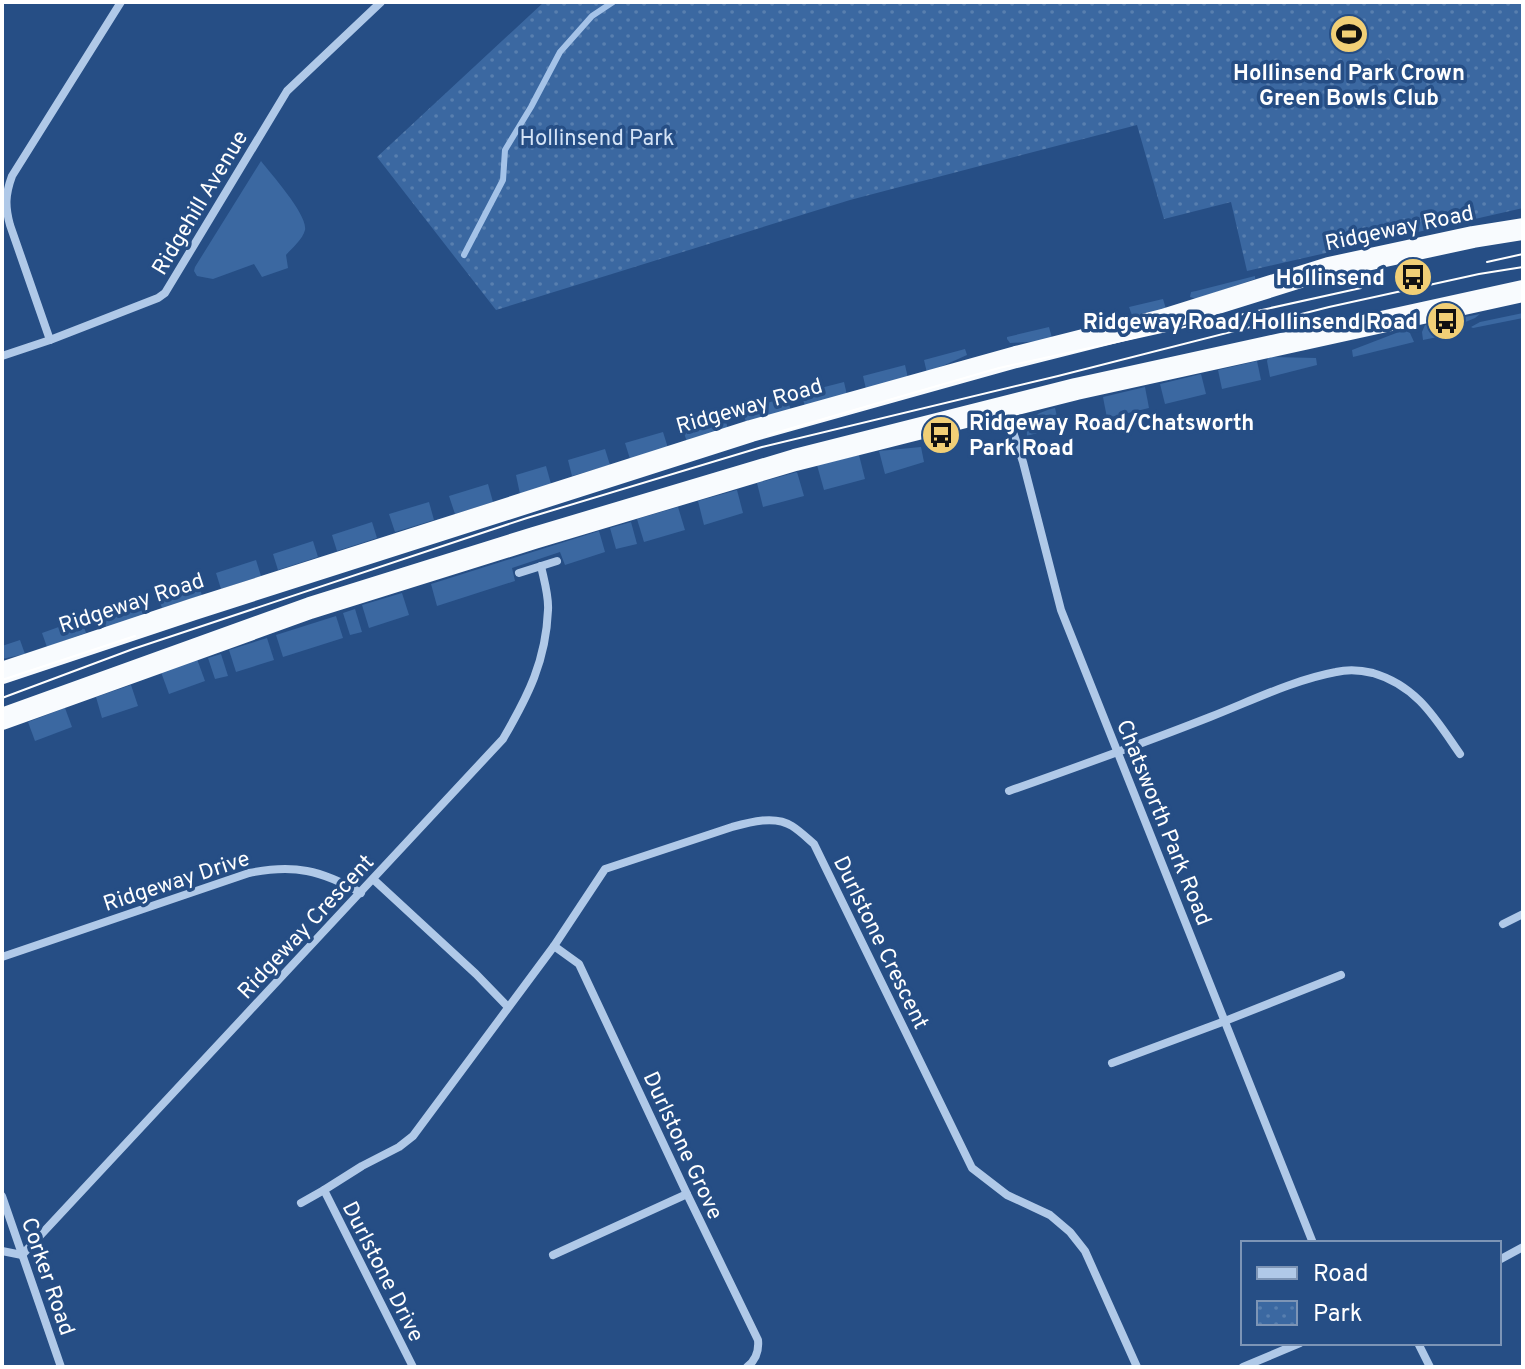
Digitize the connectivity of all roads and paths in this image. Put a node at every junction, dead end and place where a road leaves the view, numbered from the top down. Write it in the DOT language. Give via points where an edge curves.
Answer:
graph roads {
  1 [pos="121,2"];
  2 [pos="381,2"];
  3 [pos="1523,229"];
  4 [pos="1523,291"];
  5 [pos="50,340"];
  6 [pos="2,356"];
  7 [pos="1005,406"];
  8 [pos="557,561"];
  9 [pos="541,566"];
  10 [pos="519,573"];
  11 [pos="2,673"];
  12 [pos="2,719"];
  13 [pos="1118,753"];
  14 [pos="1460,754"];
  15 [pos="1009,791"];
  16 [pos="373,879"];
  17 [pos="361,893"];
  18 [pos="1523,914"];
  19 [pos="1503,924"];
  20 [pos="554,946"];
  21 [pos="2,957"];
  22 [pos="1341,975"];
  23 [pos="507,1006"];
  24 [pos="1225,1021"];
  25 [pos="1112,1063"];
  26 [pos="324,1190"];
  27 [pos="687,1194"];
  28 [pos="2,1196"];
  29 [pos="301,1203"];
  30 [pos="1312,1241"];
  31 [pos="1523,1247"];
  32 [pos="2,1251"];
  33 [pos="22,1255"];
  34 [pos="553,1255"];
  35 [pos="1501,1259"];
  36 [pos="1295,1345"];
  37 [pos="1419,1345"];
  38 [pos="61,1367"];
  39 [pos="413,1367"];
  40 [pos="747,1367"];
  41 [pos="1137,1367"];
  42 [pos="1243,1367"];
  43 [pos="1430,1367"];
  1 -- 5 [label="street" via="6,193 10,225"];
  2 -- 5 [label="street, Ridgehill Avenue" via="287,91 165,293"];
  3 -- 11 [label="highway, Ridgeway Road" via="1329,268 1163,320 751,431"];
  4 -- 7 [label="highway"];
  5 -- 6 [label="street, Ridgehill Avenue"];
  7 -- 12 [label="highway" via="795,460 504,547 310,608"];
  7 -- 13 [label="street, Chatsworth Park Road" via="1061,610"];
  8 -- 9 [label="street"];
  9 -- 10 [label="street"];
  9 -- 16 [label="street, Ridgeway Crescent" via="548,607 543,646 534,682 517,714 503,739"];
  13 -- 14 [label="street" via="1306,680 1351,670 1380,675 1411,692"];
  13 -- 15 [label="street"];
  13 -- 24 [label="street, Chatsworth Park Road"];
  16 -- 17 [label="street, Ridgeway Crescent"];
  16 -- 23 [label="street"];
  17 -- 21 [label="street, Ridgeway Drive" via="305,869 275,868"];
  17 -- 33 [label="street, Ridgeway Crescent"];
  18 -- 19 [label="street"];
  20 -- 23 [label="street, Durlstone Crescent"];
  20 -- 27 [label="street, Durlstone Grove" via="579,964"];
  20 -- 41 [label="street, Durlstone Crescent" via="605,869 751,821 789,824 814,844 822,859 972,1168 1070,1232 1085,1251"];
  22 -- 24 [label="street"];
  23 -- 26 [label="street, Durlstone Drive" via="413,1136"];
  24 -- 25 [label="street"];
  24 -- 30 [label="street, Chatsworth Park Road"];
  26 -- 29 [label="street, Durlstone Drive"];
  26 -- 39 [label="street, Durlstone Drive"];
  27 -- 34 [label="street"];
  27 -- 40 [label="street, Durlstone Grove" via="758,1340 759,1350"];
  28 -- 33 [label="street, Corker Road"];
  31 -- 35 [label="street"];
  32 -- 33 [label="street"];
  33 -- 38 [label="street, Corker Road"];
  36 -- 42 [label="street"];
  37 -- 43 [label="street"];
}
